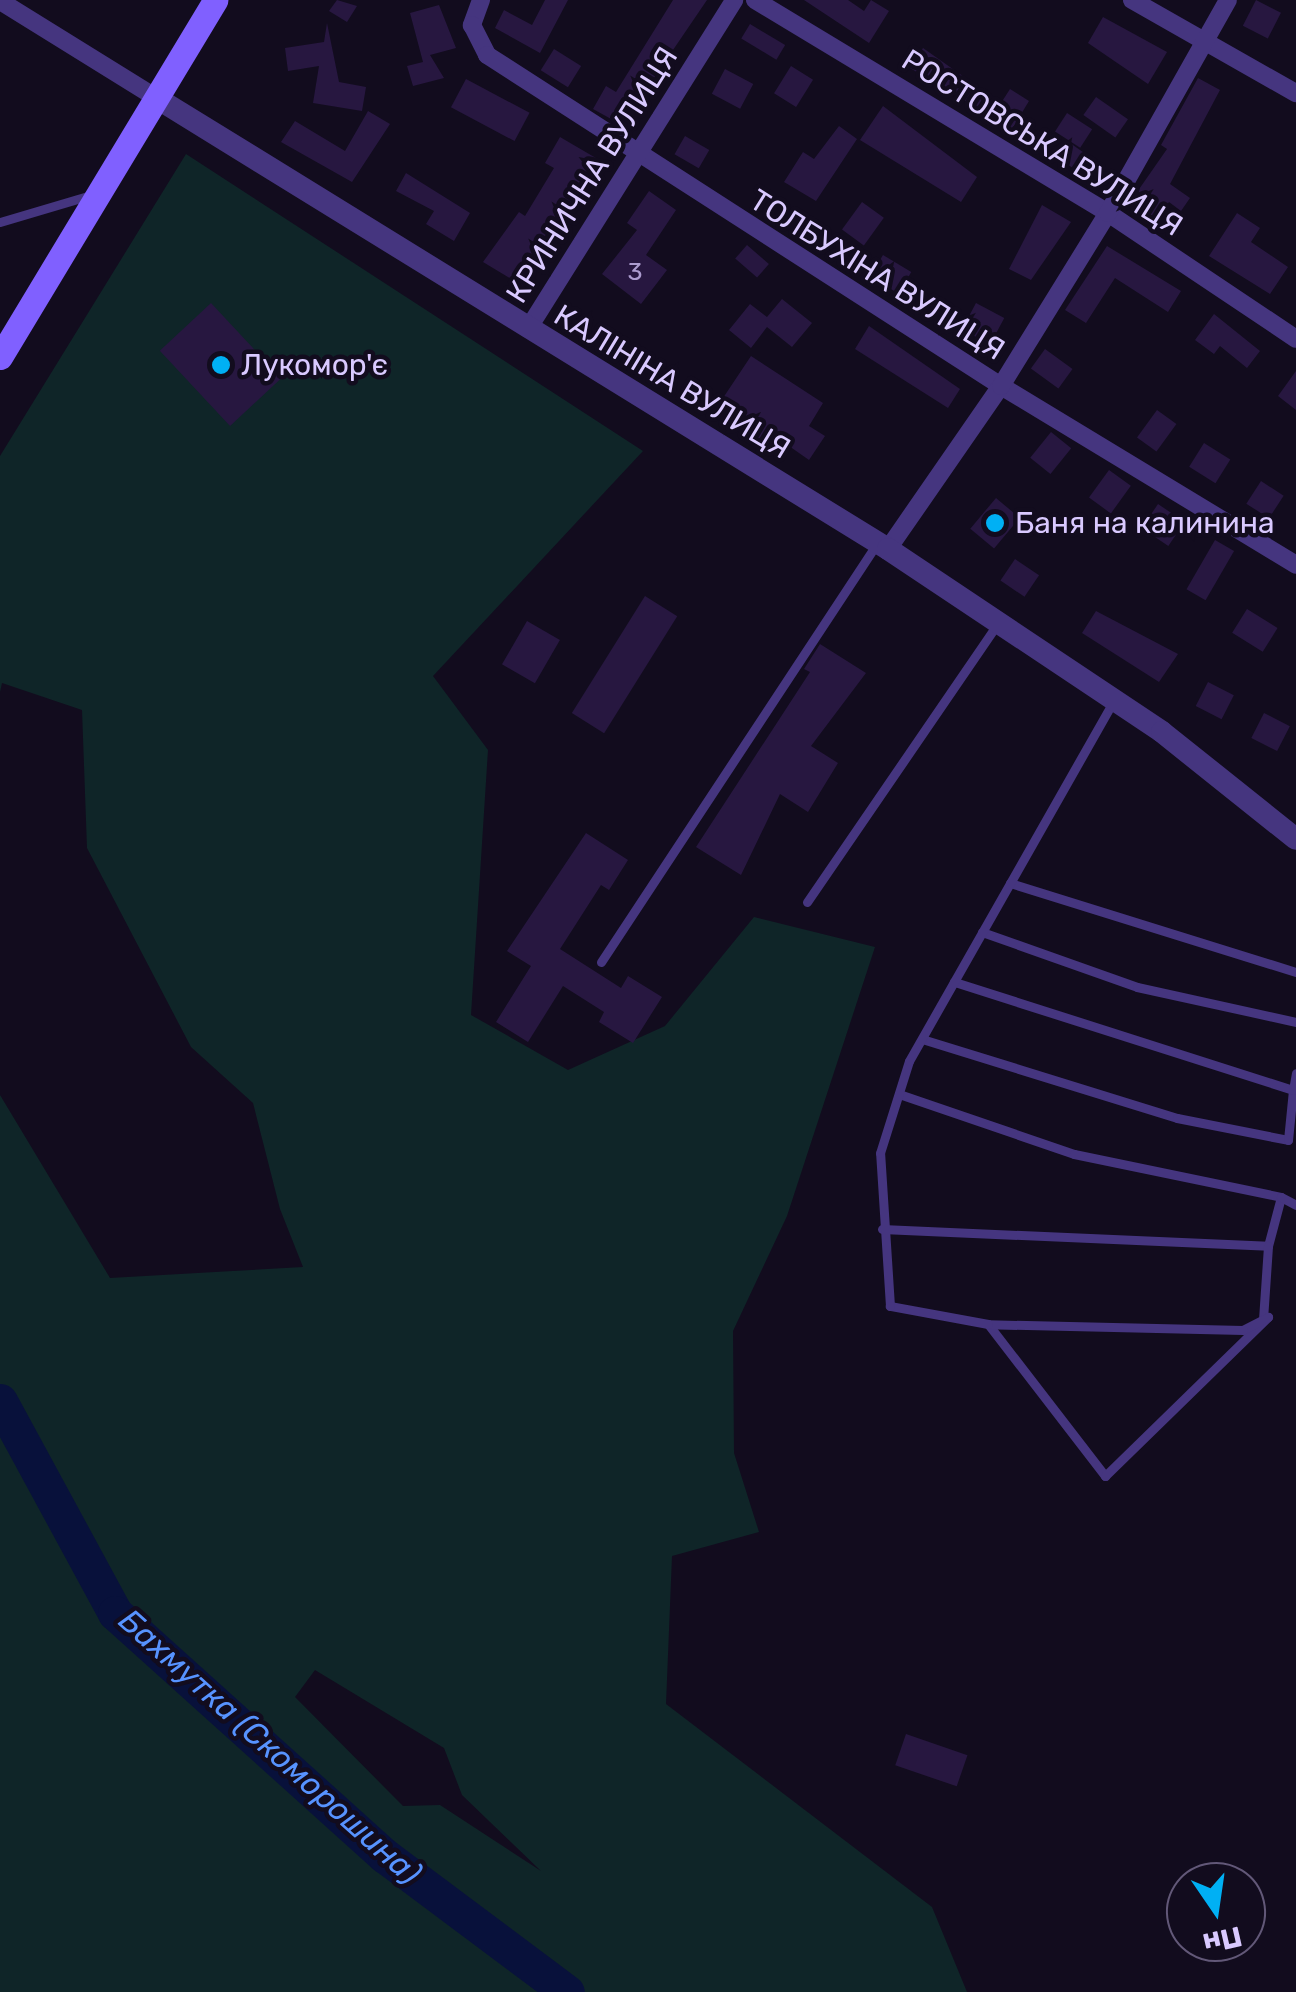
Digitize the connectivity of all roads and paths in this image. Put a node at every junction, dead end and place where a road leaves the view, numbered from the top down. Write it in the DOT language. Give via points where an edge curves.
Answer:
graph roads {
  1 [pos="215,0"];
  2 [pos="481,0"];
  3 [pos="734,0"];
  4 [pos="756,0"];
  5 [pos="1132,0"];
  6 [pos="1228,0"];
  7 [pos="0,1"];
  8 [pos="1203,45"];
  9 [pos="1296,93"];
  10 [pos="155,97"];
  11 [pos="636,156"];
  12 [pos="94,194"];
  13 [pos="1108,214"];
  14 [pos="0,222"];
  15 [pos="528,329"];
  16 [pos="1296,339"];
  17 [pos="0,358"];
  18 [pos="1001,386"];
  19 [pos="883,546"];
  20 [pos="1296,565"];
  21 [pos="998,622"];
  22 [pos="1114,700"];
  23 [pos="1296,838"];
  24 [pos="1010,883"];
  25 [pos="807,902"];
  26 [pos="982,932"];
  27 [pos="601,962"];
  28 [pos="1296,972"];
  29 [pos="954,982"];
  30 [pos="1296,1022"];
  31 [pos="922,1039"];
  32 [pos="1296,1073"];
  33 [pos="1293,1090"];
  34 [pos="898,1094"];
  35 [pos="1292,1140"];
  36 [pos="1281,1196"];
  37 [pos="1296,1204"];
  38 [pos="882,1229"];
  39 [pos="1268,1246"];
  40 [pos="1268,1317"];
  41 [pos="988,1324"];
  1 -- 10 [label="main road"];
  2 -- 11 [label="street, ТОЛБУХІНА ВУЛИЦЯ" via="472,25 479,47"];
  3 -- 11 [label="street, КРИНИЧНА ВУЛИЦЯ"];
  4 -- 13 [label="street, РОСТОВСЬКА ВУЛИЦЯ"];
  5 -- 8 [label="street"];
  6 -- 8 [label="street"];
  7 -- 10 [label="street, КАЛІНІНА ВУЛИЦЯ"];
  8 -- 9 [label="street"];
  8 -- 13 [label="street"];
  10 -- 12 [label="main road"];
  10 -- 15 [label="street, КАЛІНІНА ВУЛИЦЯ"];
  11 -- 15 [label="street, КРИНИЧНА ВУЛИЦЯ"];
  11 -- 18 [label="street, ТОЛБУХІНА ВУЛИЦЯ"];
  12 -- 14 [label="lane"];
  12 -- 17 [label="main road"];
  13 -- 16 [label="street, РОСТОВСЬКА ВУЛИЦЯ"];
  13 -- 18 [label="street"];
  15 -- 19 [label="street, КАЛІНІНА ВУЛИЦЯ"];
  18 -- 19 [label="street"];
  18 -- 20 [label="street, ТОЛБУХІНА ВУЛИЦЯ"];
  19 -- 21 [label="street, КАЛІНІНА ВУЛИЦЯ"];
  19 -- 27 [label="lane"];
  21 -- 22 [label="street, КАЛІНІНА ВУЛИЦЯ"];
  21 -- 25 [label="lane"];
  22 -- 23 [label="street, КАЛІНІНА ВУЛИЦЯ"];
  22 -- 24 [label="lane"];
  24 -- 26 [label="lane"];
  24 -- 28 [label="lane"];
  26 -- 29 [label="lane"];
  26 -- 30 [label="lane" via="1137,987"];
  29 -- 31 [label="lane"];
  29 -- 33 [label="lane"];
  31 -- 34 [label="lane"];
  31 -- 35 [label="lane" via="1177,1118"];
  32 -- 33 [label="lane"];
  33 -- 35 [label="lane"];
  34 -- 36 [label="lane" via="1074,1154"];
  34 -- 38 [label="lane" via="880,1153"];
  36 -- 37 [label="lane"];
  36 -- 39 [label="lane"];
  38 -- 39 [label="lane"];
  38 -- 41 [label="lane" via="890,1306"];
  39 -- 40 [label="lane"];
  40 -- 41 [label="lane" via="1243,1330"];
  40 -- 41 [label="lane" via="1105,1476"];
}
